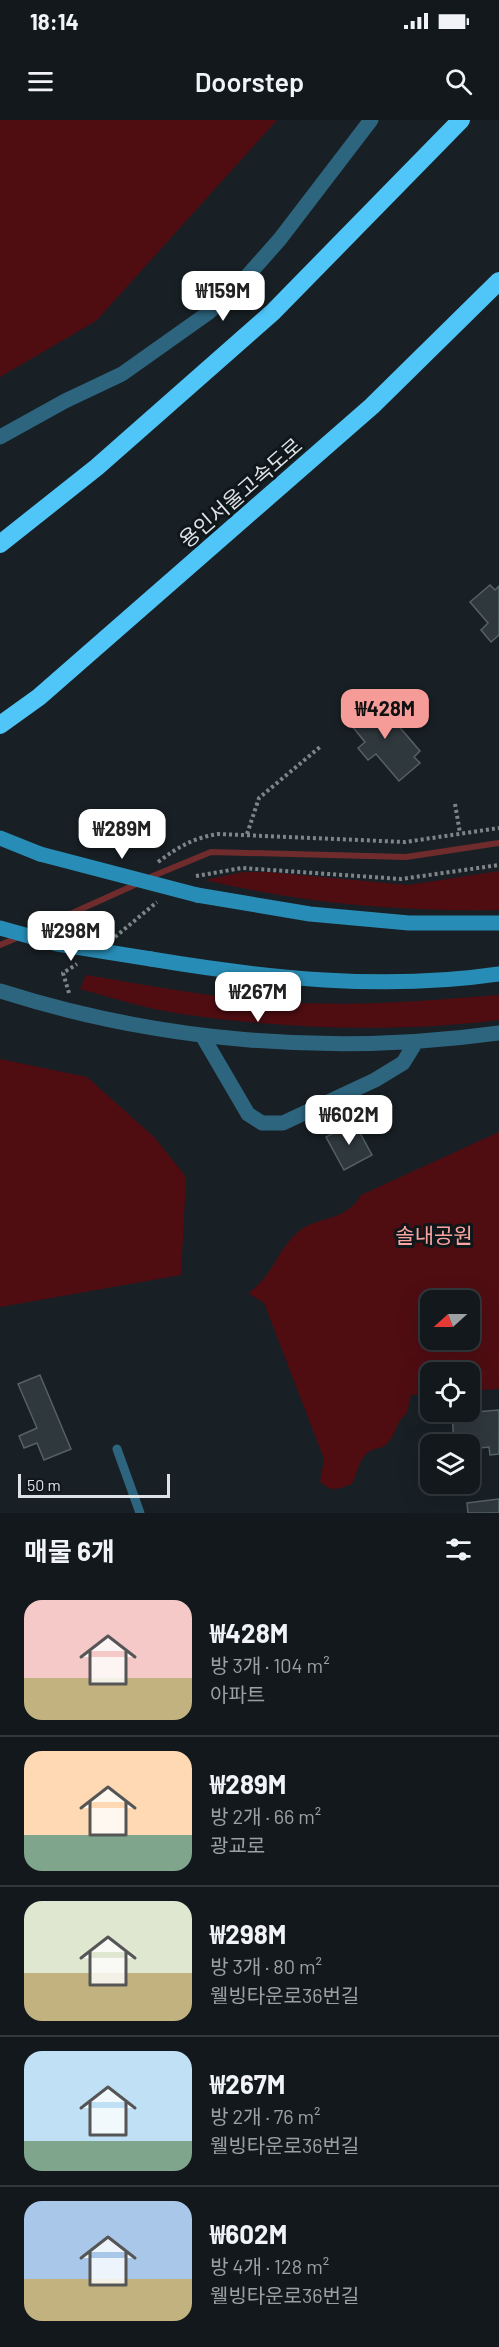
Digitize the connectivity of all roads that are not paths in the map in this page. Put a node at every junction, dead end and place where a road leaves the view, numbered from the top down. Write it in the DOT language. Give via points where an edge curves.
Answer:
graph roads {
  1 [pos="371,120"];
  2 [pos="461,120"];
  3 [pos="499,281"];
  4 [pos="0,437"];
  5 [pos="0,544"];
  6 [pos="0,725"];
  7 [pos="0,838"];
  8 [pos="499,923"];
  9 [pos="0,928"];
  10 [pos="499,974"];
  11 [pos="0,991"];
  12 [pos="499,1033"];
  13 [pos="203,1037"];
  14 [pos="416,1042"];
  15 [pos="117,1449"];
  16 [pos="140,1513"];
  1 -- 4 [label="street" via="280,239 208,313 122,374"];
  2 -- 5 [label="highway" via="273,312 96,467"];
  3 -- 6 [label="highway, 용인서울고속도로" via="372,406 39,697"];
  7 -- 8 [label="main road, bridge" via="40,854 197,895 310,914 409,923"];
  9 -- 10 [label="main road, bridge" via="57,944 242,974 364,981"];
  11 -- 13 [label="street" via="77,1013"];
  12 -- 14 [label="street"];
  13 -- 14 [label="street" via="344,1044"];
  13 -- 14 [label="street" via="248,1114 262,1123 283,1124 404,1064"];
  15 -- 16 [label="lane"];
}
